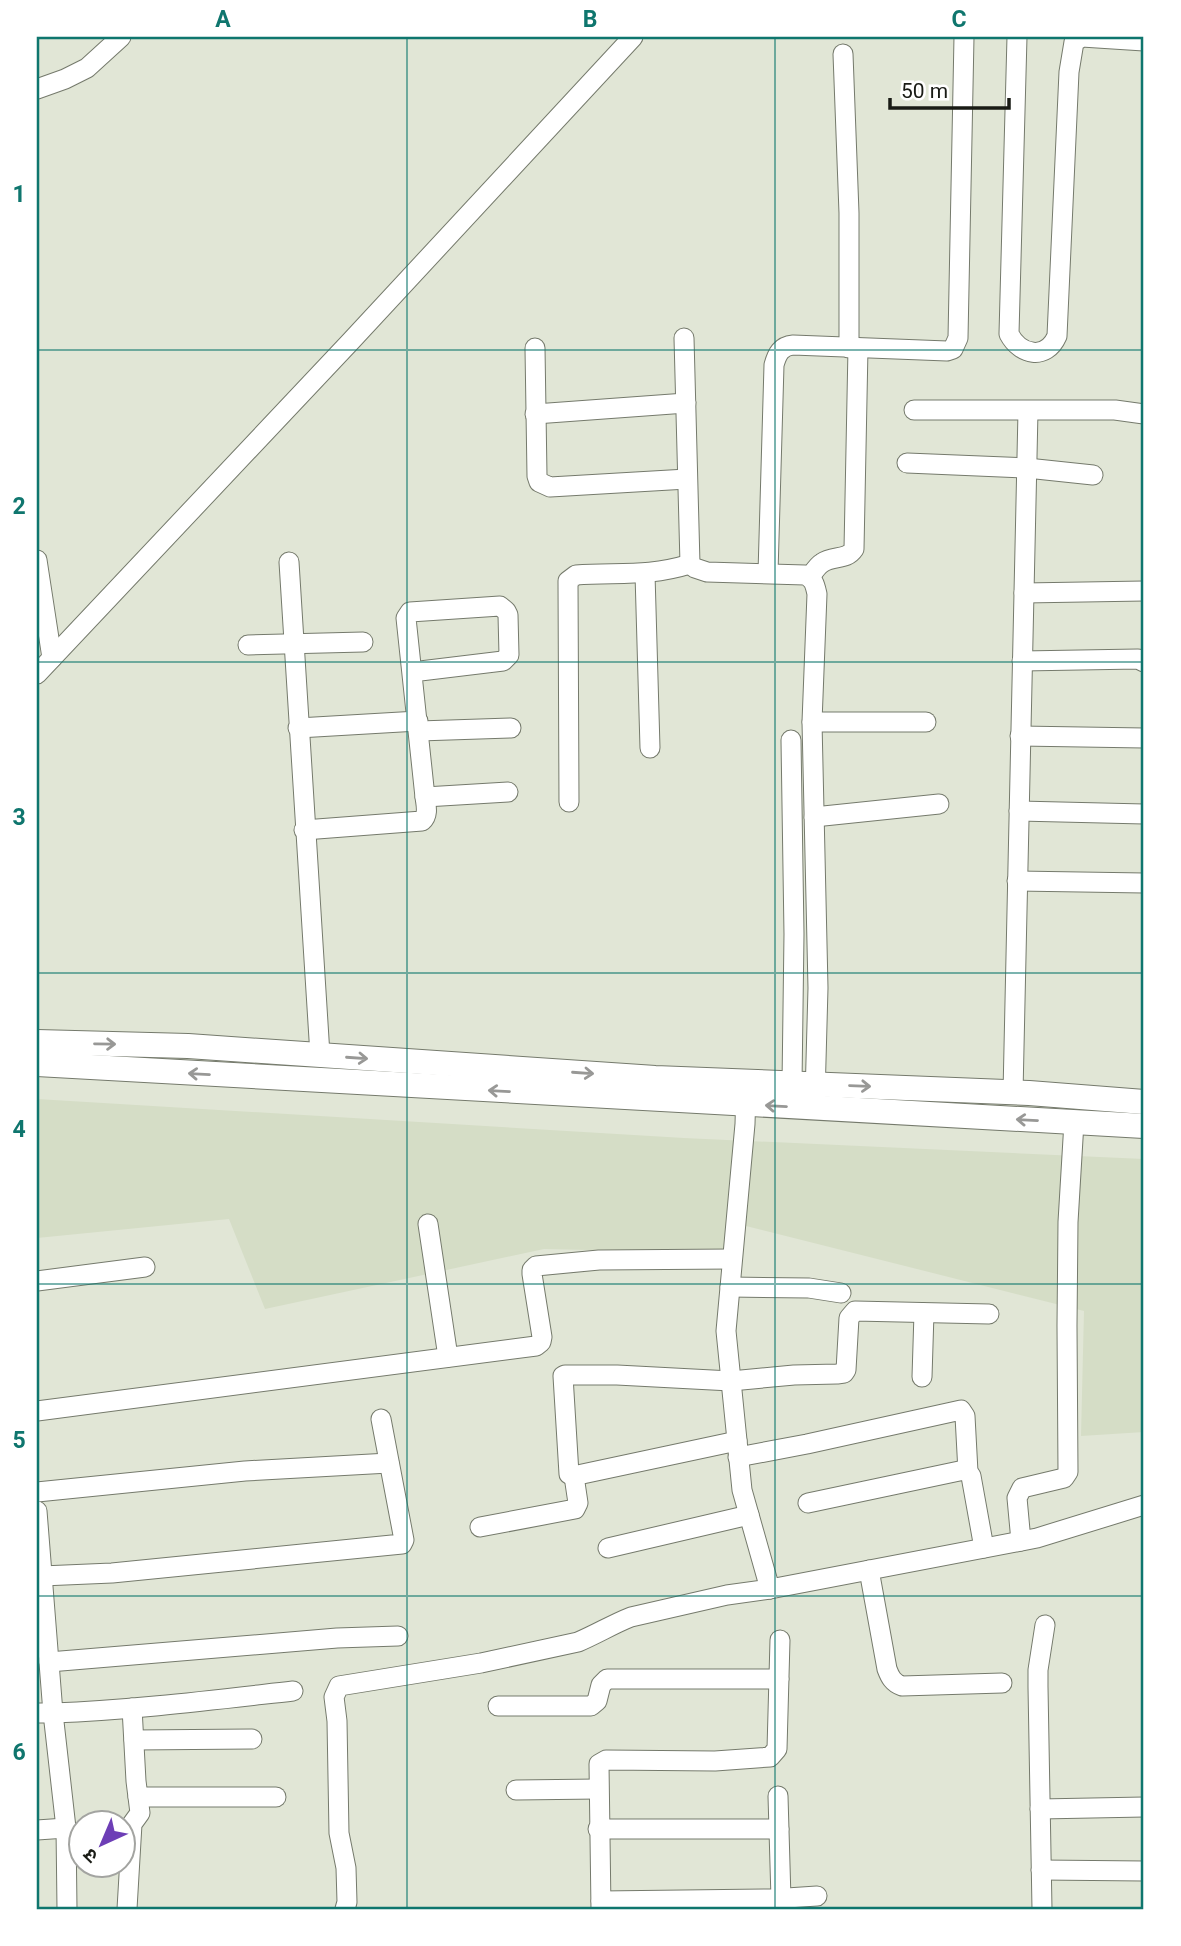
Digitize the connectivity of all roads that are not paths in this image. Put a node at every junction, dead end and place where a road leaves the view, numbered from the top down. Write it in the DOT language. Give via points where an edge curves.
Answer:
graph roads {
  1 [pos="121,37"];
  2 [pos="634,37"];
  3 [pos="964,37"];
  4 [pos="1017,37"];
  5 [pos="1144,41"];
  6 [pos="843,54"];
  7 [pos="37,89"];
  8 [pos="684,338"];
  9 [pos="535,348"];
  10 [pos="853,348"];
  11 [pos="685,403"];
  12 [pos="914,410"];
  13 [pos="1028,411"];
  14 [pos="535,414"];
  15 [pos="1144,414"];
  16 [pos="907,463"];
  17 [pos="1027,468"];
  18 [pos="1093,475"];
  19 [pos="687,479"];
  20 [pos="37,560"];
  21 [pos="289,562"];
  22 [pos="690,564"];
  23 [pos="768,573"];
  24 [pos="645,574"];
  25 [pos="810,577"];
  26 [pos="1144,591"];
  27 [pos="1024,593"];
  28 [pos="363,642"];
  29 [pos="293,643"];
  30 [pos="248,645"];
  31 [pos="52,658"];
  32 [pos="1022,661"];
  33 [pos="1144,662"];
  34 [pos="412,672"];
  35 [pos="37,674"];
  36 [pos="812,722"];
  37 [pos="926,722"];
  38 [pos="418,726"];
  39 [pos="298,728"];
  40 [pos="511,728"];
  41 [pos="1020,736"];
  42 [pos="1144,738"];
  43 [pos="791,740"];
  44 [pos="650,748"];
  45 [pos="508,792"];
  46 [pos="425,797"];
  47 [pos="569,802"];
  48 [pos="939,804"];
  49 [pos="1019,811"];
  50 [pos="1144,814"];
  51 [pos="814,817"];
  52 [pos="304,830"];
  53 [pos="1017,881"];
  54 [pos="1144,883"];
  55 [pos="37,1042"];
  56 [pos="249,1050"];
  57 [pos="320,1055"];
  58 [pos="37,1063"];
  59 [pos="248,1077"];
  60 [pos="808,1092"];
  61 [pos="746,1093"];
  62 [pos="1013,1093"];
  63 [pos="1144,1102"];
  64 [pos="1074,1122"];
  65 [pos="1144,1126"];
  66 [pos="428,1224"];
  67 [pos="732,1259"];
  68 [pos="145,1267"];
  69 [pos="37,1281"];
  70 [pos="730,1287"];
  71 [pos="841,1293"];
  72 [pos="925,1313"];
  73 [pos="989,1314"];
  74 [pos="449,1357"];
  75 [pos="922,1377"];
  76 [pos="731,1381"];
  77 [pos="37,1411"];
  78 [pos="381,1419"];
  79 [pos="738,1449"];
  80 [pos="389,1463"];
  81 [pos="968,1472"];
  82 [pos="574,1476"];
  83 [pos="37,1492"];
  84 [pos="808,1503"];
  85 [pos="1144,1505"];
  86 [pos="37,1511"];
  87 [pos="749,1515"];
  88 [pos="480,1527"];
  89 [pos="1021,1541"];
  90 [pos="608,1548"];
  91 [pos="985,1548"];
  92 [pos="869,1570"];
  93 [pos="42,1576"];
  94 [pos="771,1589"];
  95 [pos="1045,1625"];
  96 [pos="398,1636"];
  97 [pos="780,1640"];
  98 [pos="49,1662"];
  99 [pos="779,1679"];
  100 [pos="1002,1683"];
  101 [pos="293,1691"];
  102 [pos="498,1706"];
  103 [pos="132,1708"];
  104 [pos="45,1713"];
  105 [pos="134,1740"];
  106 [pos="252,1740"];
  107 [pos="598,1789"];
  108 [pos="516,1790"];
  109 [pos="778,1796"];
  110 [pos="138,1797"];
  111 [pos="275,1797"];
  112 [pos="1144,1807"];
  113 [pos="1040,1809"];
  114 [pos="65,1828"];
  115 [pos="598,1829"];
  116 [pos="779,1829"];
  117 [pos="37,1830"];
  118 [pos="1041,1871"];
  119 [pos="1144,1871"];
  120 [pos="817,1896"];
  121 [pos="781,1899"];
  122 [pos="601,1905"];
  123 [pos="67,1909"];
  124 [pos="127,1909"];
  125 [pos="345,1909"];
  126 [pos="1042,1909"];
  1 -- 7 [label="street" via="87,68"];
  2 -- 31 [label="street"];
  3 -- 10 [label="street" via="956,344 947,351"];
  4 -- 5 [label="street" via="1009,334 1022,350 1034,352 1052,346 1057,336 1074,42 1082,37"];
  6 -- 10 [label="street"];
  8 -- 11 [label="street"];
  9 -- 14 [label="street"];
  10 -- 23 [label="street" via="785,346 777,355"];
  10 -- 25 [label="street" via="854,548 847,556 821,563"];
  11 -- 14 [label="street"];
  11 -- 19 [label="street"];
  12 -- 13 [label="street"];
  13 -- 15 [label="street"];
  13 -- 17 [label="street"];
  14 -- 19 [label="street" via="537,476 542,485"];
  16 -- 17 [label="street"];
  17 -- 18 [label="street"];
  17 -- 27 [label="street"];
  19 -- 22 [label="street"];
  20 -- 31 [label="street"];
  21 -- 29 [label="street"];
  22 -- 23 [label="street" via="707,572"];
  22 -- 24 [label="street"];
  23 -- 25 [label="street"];
  24 -- 44 [label="street"];
  24 -- 47 [label="street" via="576,575 568,581"];
  25 -- 36 [label="street" via="817,594"];
  26 -- 27 [label="street"];
  27 -- 32 [label="street"];
  28 -- 29 [label="street"];
  29 -- 30 [label="street"];
  29 -- 39 [label="street"];
  31 -- 35 [label="street"];
  32 -- 33 [label="street"];
  32 -- 41 [label="street"];
  34 -- 34 [label="street" via="406,618 410,612 500,606 506,611 509,655 503,661"];
  34 -- 38 [label="street"];
  36 -- 37 [label="street"];
  36 -- 51 [label="street"];
  38 -- 39 [label="street"];
  38 -- 40 [label="street"];
  38 -- 46 [label="street"];
  39 -- 52 [label="street"];
  41 -- 42 [label="street"];
  41 -- 49 [label="street"];
  43 -- 60 [label="street" via="794,933"];
  45 -- 46 [label="street"];
  46 -- 52 [label="street" via="427,815 422,821"];
  48 -- 51 [label="street"];
  49 -- 50 [label="street"];
  49 -- 53 [label="street"];
  51 -- 60 [label="street" via="818,989"];
  52 -- 57 [label="street"];
  53 -- 54 [label="street"];
  53 -- 62 [label="street"];
  55 -- 56 [label="main road, one-way"];
  56 -- 57 [label="main road"];
  56 -- 59 [label="street"];
  57 -- 61 [label="main road, one-way" via="656,1078"];
  59 -- 58 [label="main road, one-way"];
  61 -- 59 [label="main road, one-way"];
  60 -- 61 [label="main road"];
  60 -- 61 [label="main road, one-way"];
  60 -- 62 [label="main road, one-way"];
  64 -- 60 [label="main road, one-way"];
  61 -- 67 [label="street"];
  62 -- 63 [label="main road"];
  64 -- 65 [label="main road"];
  64 -- 89 [label="street" via="1068,1222 1068,1472 1064,1478 1019,1492"];
  66 -- 74 [label="street"];
  67 -- 70 [label="street"];
  67 -- 74 [label="street" via="600,1260 536,1266 532,1274 542,1337 539,1344"];
  68 -- 69 [label="street"];
  70 -- 71 [label="street"];
  70 -- 76 [label="street" via="726,1331"];
  72 -- 73 [label="street"];
  72 -- 75 [label="street"];
  72 -- 76 [label="street" via="855,1311 849,1318 844,1373"];
  74 -- 77 [label="street"];
  76 -- 79 [label="street"];
  76 -- 82 [label="street" via="565,1375 569,1474"];
  78 -- 80 [label="street"];
  79 -- 81 [label="street" via="961,1410"];
  79 -- 82 [label="street"];
  79 -- 87 [label="street"];
  80 -- 83 [label="street" via="245,1471"];
  80 -- 93 [label="street" via="404,1541 400,1545"];
  81 -- 84 [label="street"];
  81 -- 91 [label="street"];
  82 -- 88 [label="street" via="575,1509"];
  85 -- 89 [label="street"];
  86 -- 93 [label="street"];
  87 -- 90 [label="street"];
  87 -- 94 [label="street"];
  89 -- 91 [label="street"];
  91 -- 92 [label="street"];
  92 -- 94 [label="street"];
  92 -- 100 [label="street" via="887,1669 897,1684"];
  93 -- 98 [label="street"];
  94 -- 125 [label="street" via="631,1617 578,1642 339,1686 334,1696"];
  95 -- 113 [label="street" via="1038,1670"];
  96 -- 98 [label="street"];
  97 -- 99 [label="street"];
  98 -- 104 [label="street"];
  99 -- 102 [label="street" via="607,1679 591,1706"];
  99 -- 107 [label="street" via="777,1749 770,1757 606,1760 598,1764"];
  101 -- 103 [label="street"];
  103 -- 104 [label="street"];
  103 -- 105 [label="street"];
  104 -- 114 [label="street"];
  105 -- 106 [label="street"];
  105 -- 110 [label="street"];
  107 -- 108 [label="street"];
  107 -- 115 [label="street"];
  109 -- 116 [label="street"];
  110 -- 111 [label="street"];
  110 -- 124 [label="street" via="140,1813 132,1824"];
  112 -- 113 [label="street"];
  113 -- 118 [label="street"];
  114 -- 117 [label="street"];
  114 -- 123 [label="street"];
  115 -- 116 [label="street"];
  115 -- 122 [label="street"];
  116 -- 121 [label="street"];
  118 -- 119 [label="street"];
  118 -- 126 [label="street"];
  120 -- 121 [label="street"];
  121 -- 122 [label="street"];
}
